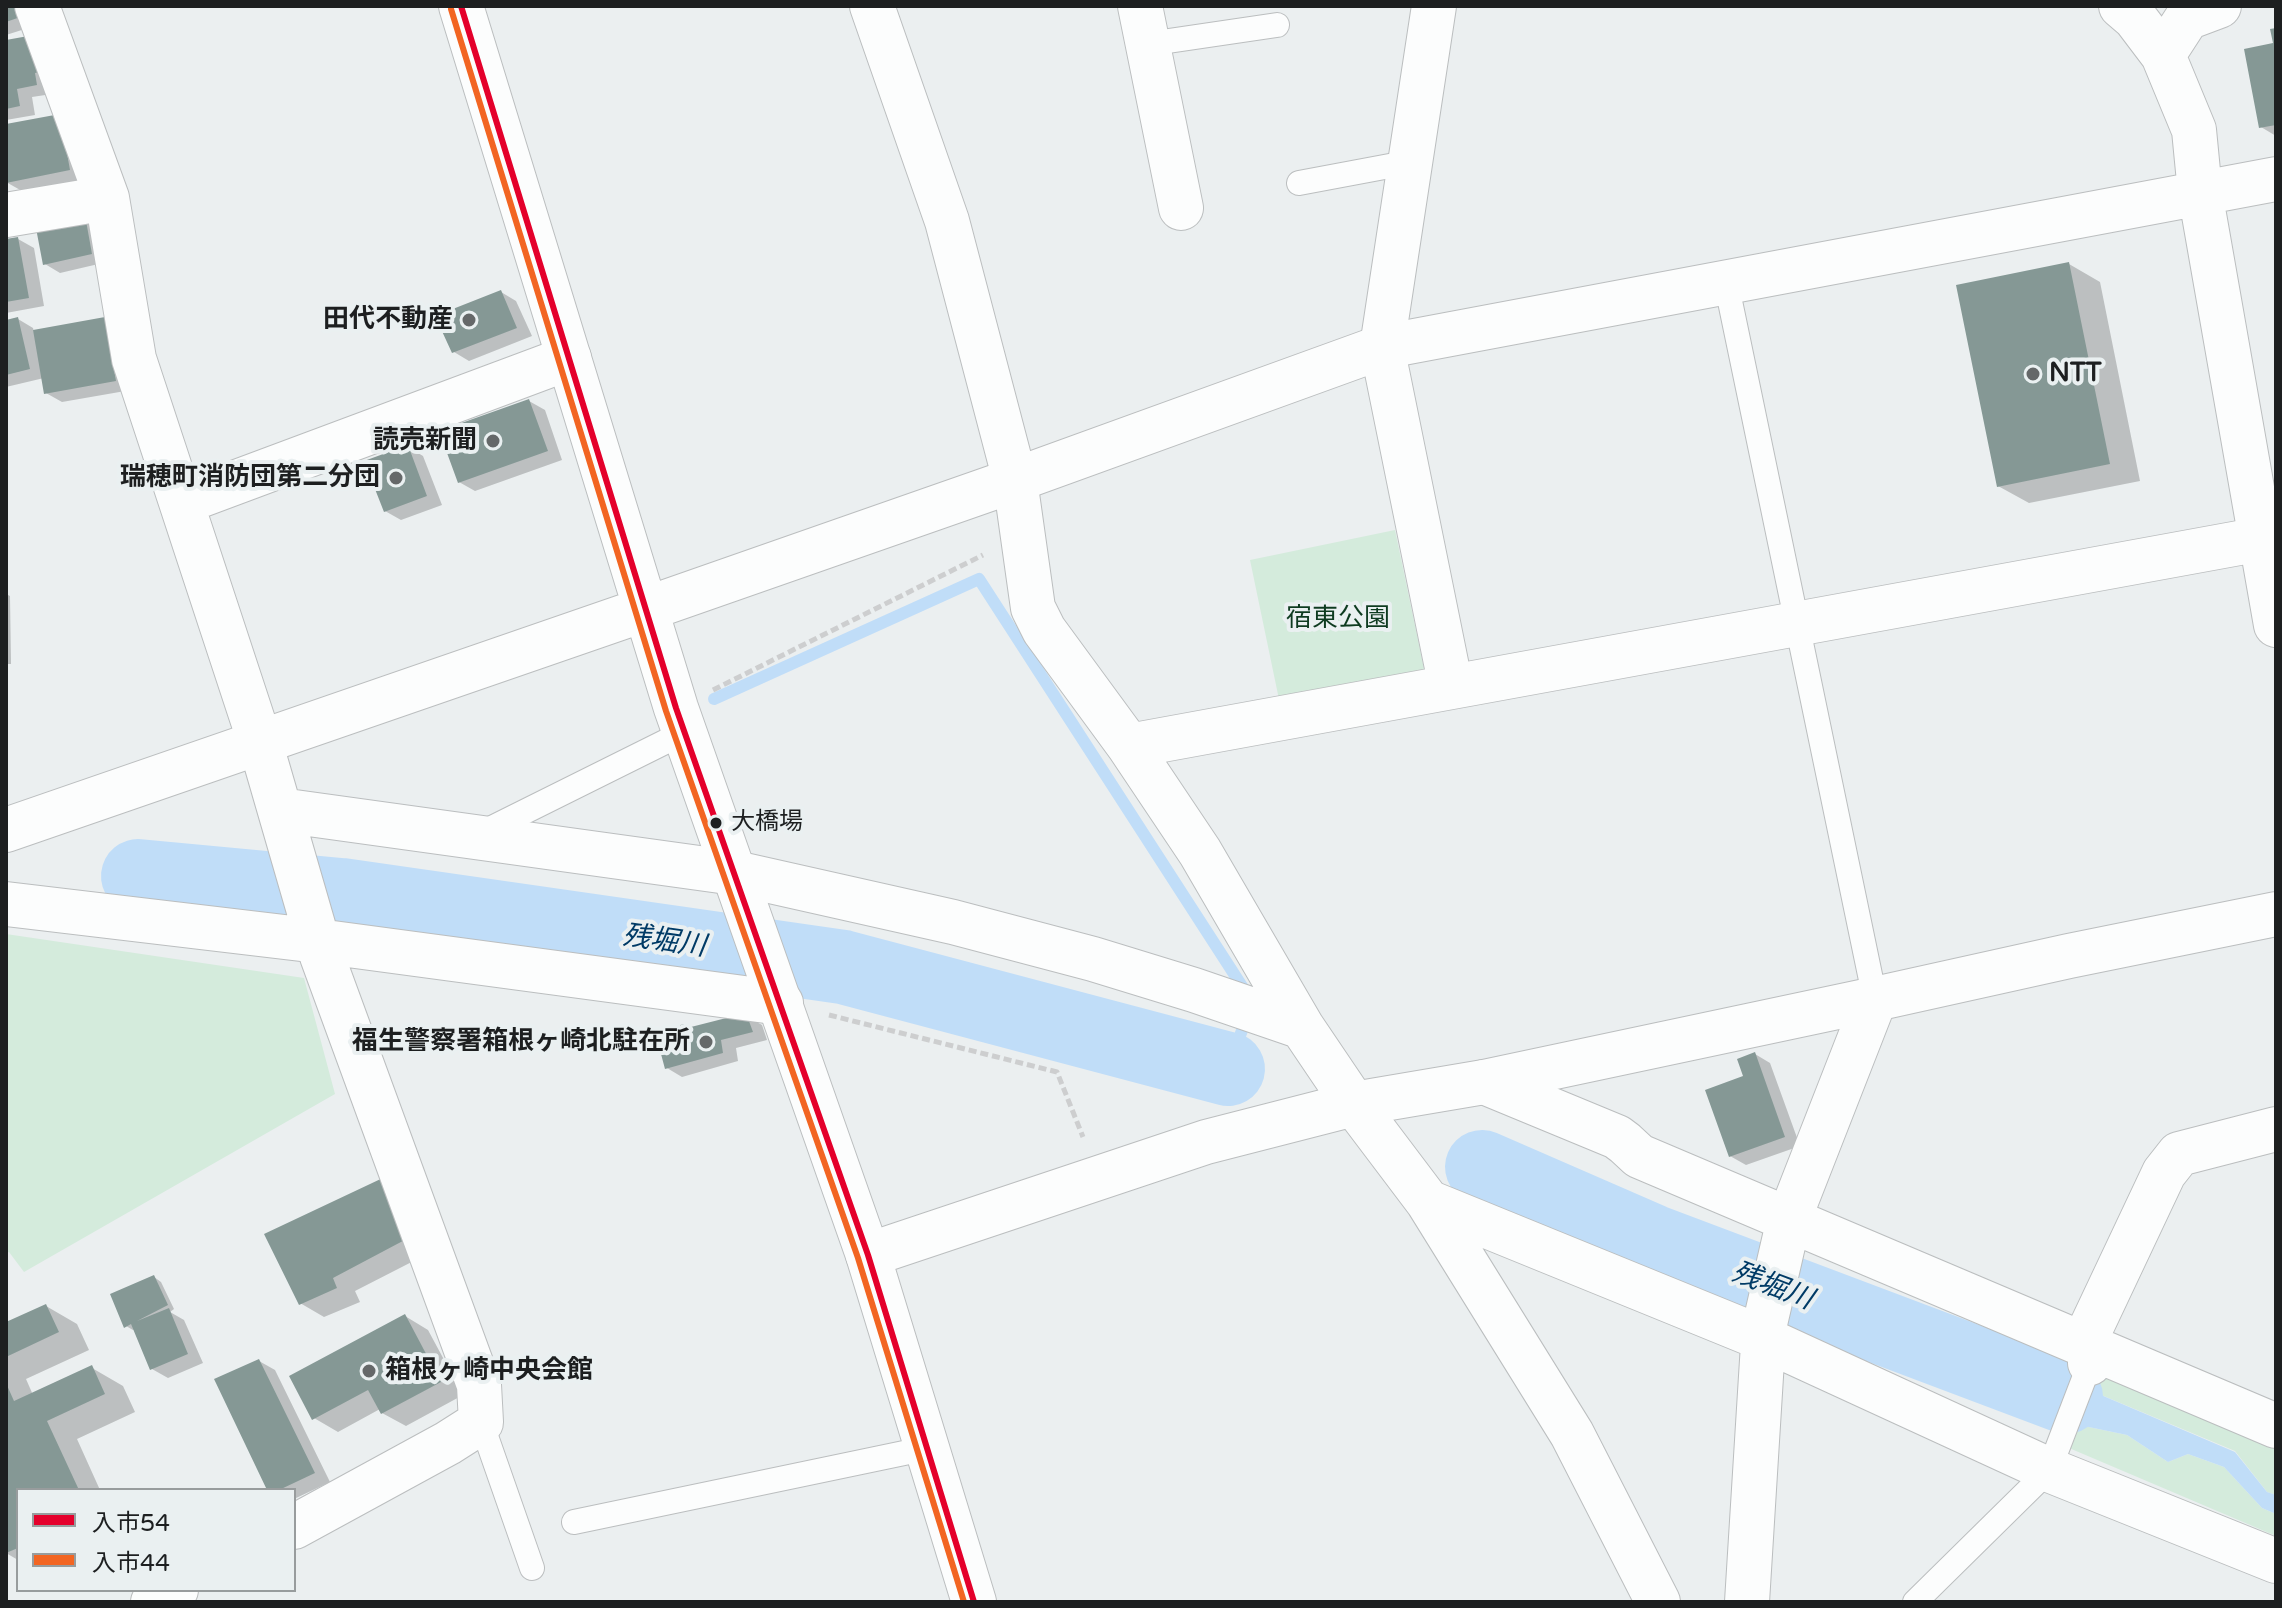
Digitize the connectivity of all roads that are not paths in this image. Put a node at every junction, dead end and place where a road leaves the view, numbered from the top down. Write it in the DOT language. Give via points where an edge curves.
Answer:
graph roads {
  1 [pos="37,6"];
  2 [pos="461,6"];
  3 [pos="872,6"];
  4 [pos="1434,6"];
  5 [pos="2121,6"];
  6 [pos="2219,6"];
  7 [pos="1144,25"];
  8 [pos="1277,25"];
  9 [pos="2163,55"];
  10 [pos="1411,162"];
  11 [pos="2276,179"];
  12 [pos="1299,183"];
  13 [pos="2200,192"];
  14 [pos="107,198"];
  15 [pos="1181,208"];
  16 [pos="6,215"];
  17 [pos="1726,282"];
  18 [pos="1382,347"];
  19 [pos="569,358"];
  20 [pos="1015,480"];
  21 [pos="183,502"];
  22 [pos="2261,539"];
  23 [pos="646,609"];
  24 [pos="1797,624"];
  25 [pos="2276,625"];
  26 [pos="1451,687"];
  27 [pos="681,720"];
  28 [pos="260,742"];
  29 [pos="1129,746"];
  30 [pos="283,821"];
  31 [pos="6,830"];
  32 [pos="473,838"];
  33 [pos="739,884"];
  34 [pos="6,904"];
  35 [pos="2276,914"];
  36 [pos="315,929"];
  37 [pos="778,995"];
  38 [pos="1875,999"];
  39 [pos="1302,1027"];
  40 [pos="1484,1082"];
  41 [pos="1354,1104"];
  42 [pos="2276,1129"];
  43 [pos="1428,1202"];
  44 [pos="1788,1224"];
  45 [pos="868,1255"];
  46 [pos="1763,1333"];
  47 [pos="2091,1355"];
  48 [pos="481,1422"];
  49 [pos="2276,1426"];
  50 [pos="928,1448"];
  51 [pos="2052,1459"];
  52 [pos="574,1522"];
  53 [pos="296,1526"];
  54 [pos="2276,1561"];
  55 [pos="532,1568"];
  56 [pos="172,1592"];
  57 [pos="153,1602"];
  58 [pos="974,1602"];
  59 [pos="1658,1602"];
  60 [pos="1747,1602"];
  61 [pos="1915,1602"];
  1 -- 14 [label="street"];
  2 -- 19 [label="street"];
  3 -- 20 [label="street" via="947,221"];
  4 -- 10 [label="street"];
  5 -- 9 [label="street"];
  6 -- 9 [label="street" via="2187,18"];
  7 -- 8 [label="lane"];
  7 -- 15 [label="street"];
  9 -- 13 [label="street" via="2194,130"];
  10 -- 12 [label="lane"];
  10 -- 18 [label="street"];
  11 -- 13 [label="street"];
  13 -- 17 [label="street"];
  13 -- 22 [label="street"];
  14 -- 16 [label="street"];
  14 -- 21 [label="street" via="134,359"];
  17 -- 18 [label="street"];
  17 -- 24 [label="lane"];
  18 -- 20 [label="street"];
  18 -- 26 [label="street"];
  19 -- 21 [label="street"];
  19 -- 23 [label="street"];
  20 -- 23 [label="street"];
  20 -- 29 [label="street" via="1033,608"];
  21 -- 28 [label="street"];
  22 -- 24 [label="street"];
  22 -- 25 [label="street"];
  23 -- 27 [label="street"];
  23 -- 28 [label="street"];
  24 -- 26 [label="street"];
  24 -- 38 [label="lane"];
  26 -- 29 [label="street"];
  27 -- 32 [label="lane"];
  27 -- 33 [label="street"];
  28 -- 30 [label="street"];
  28 -- 31 [label="street"];
  29 -- 39 [label="street" via="1200,852"];
  30 -- 32 [label="street"];
  30 -- 36 [label="street"];
  32 -- 33 [label="street"];
  33 -- 37 [label="street"];
  33 -- 39 [label="street" via="953,922 1194,990"];
  34 -- 36 [label="street"];
  35 -- 38 [label="street"];
  36 -- 37 [label="street"];
  36 -- 48 [label="street" via="479,1385"];
  37 -- 45 [label="street"];
  38 -- 40 [label="street"];
  38 -- 44 [label="street"];
  39 -- 41 [label="street"];
  40 -- 41 [label="street"];
  40 -- 44 [label="street" via="1617,1137 1639,1156"];
  41 -- 43 [label="street"];
  41 -- 45 [label="street" via="1206,1142"];
  42 -- 47 [label="street" via="2179,1154 2164,1173 2088,1334"];
  43 -- 46 [label="street"];
  43 -- 59 [label="street" via="1572,1434"];
  44 -- 46 [label="street"];
  44 -- 47 [label="street"];
  45 -- 50 [label="street"];
  46 -- 51 [label="street"];
  46 -- 60 [label="street"];
  47 -- 49 [label="street"];
  47 -- 51 [label="lane"];
  48 -- 53 [label="street"];
  48 -- 55 [label="lane"];
  50 -- 52 [label="lane"];
  50 -- 58 [label="street"];
  51 -- 54 [label="street"];
  51 -- 61 [label="lane"];
  56 -- 57 [label="street"];
}
